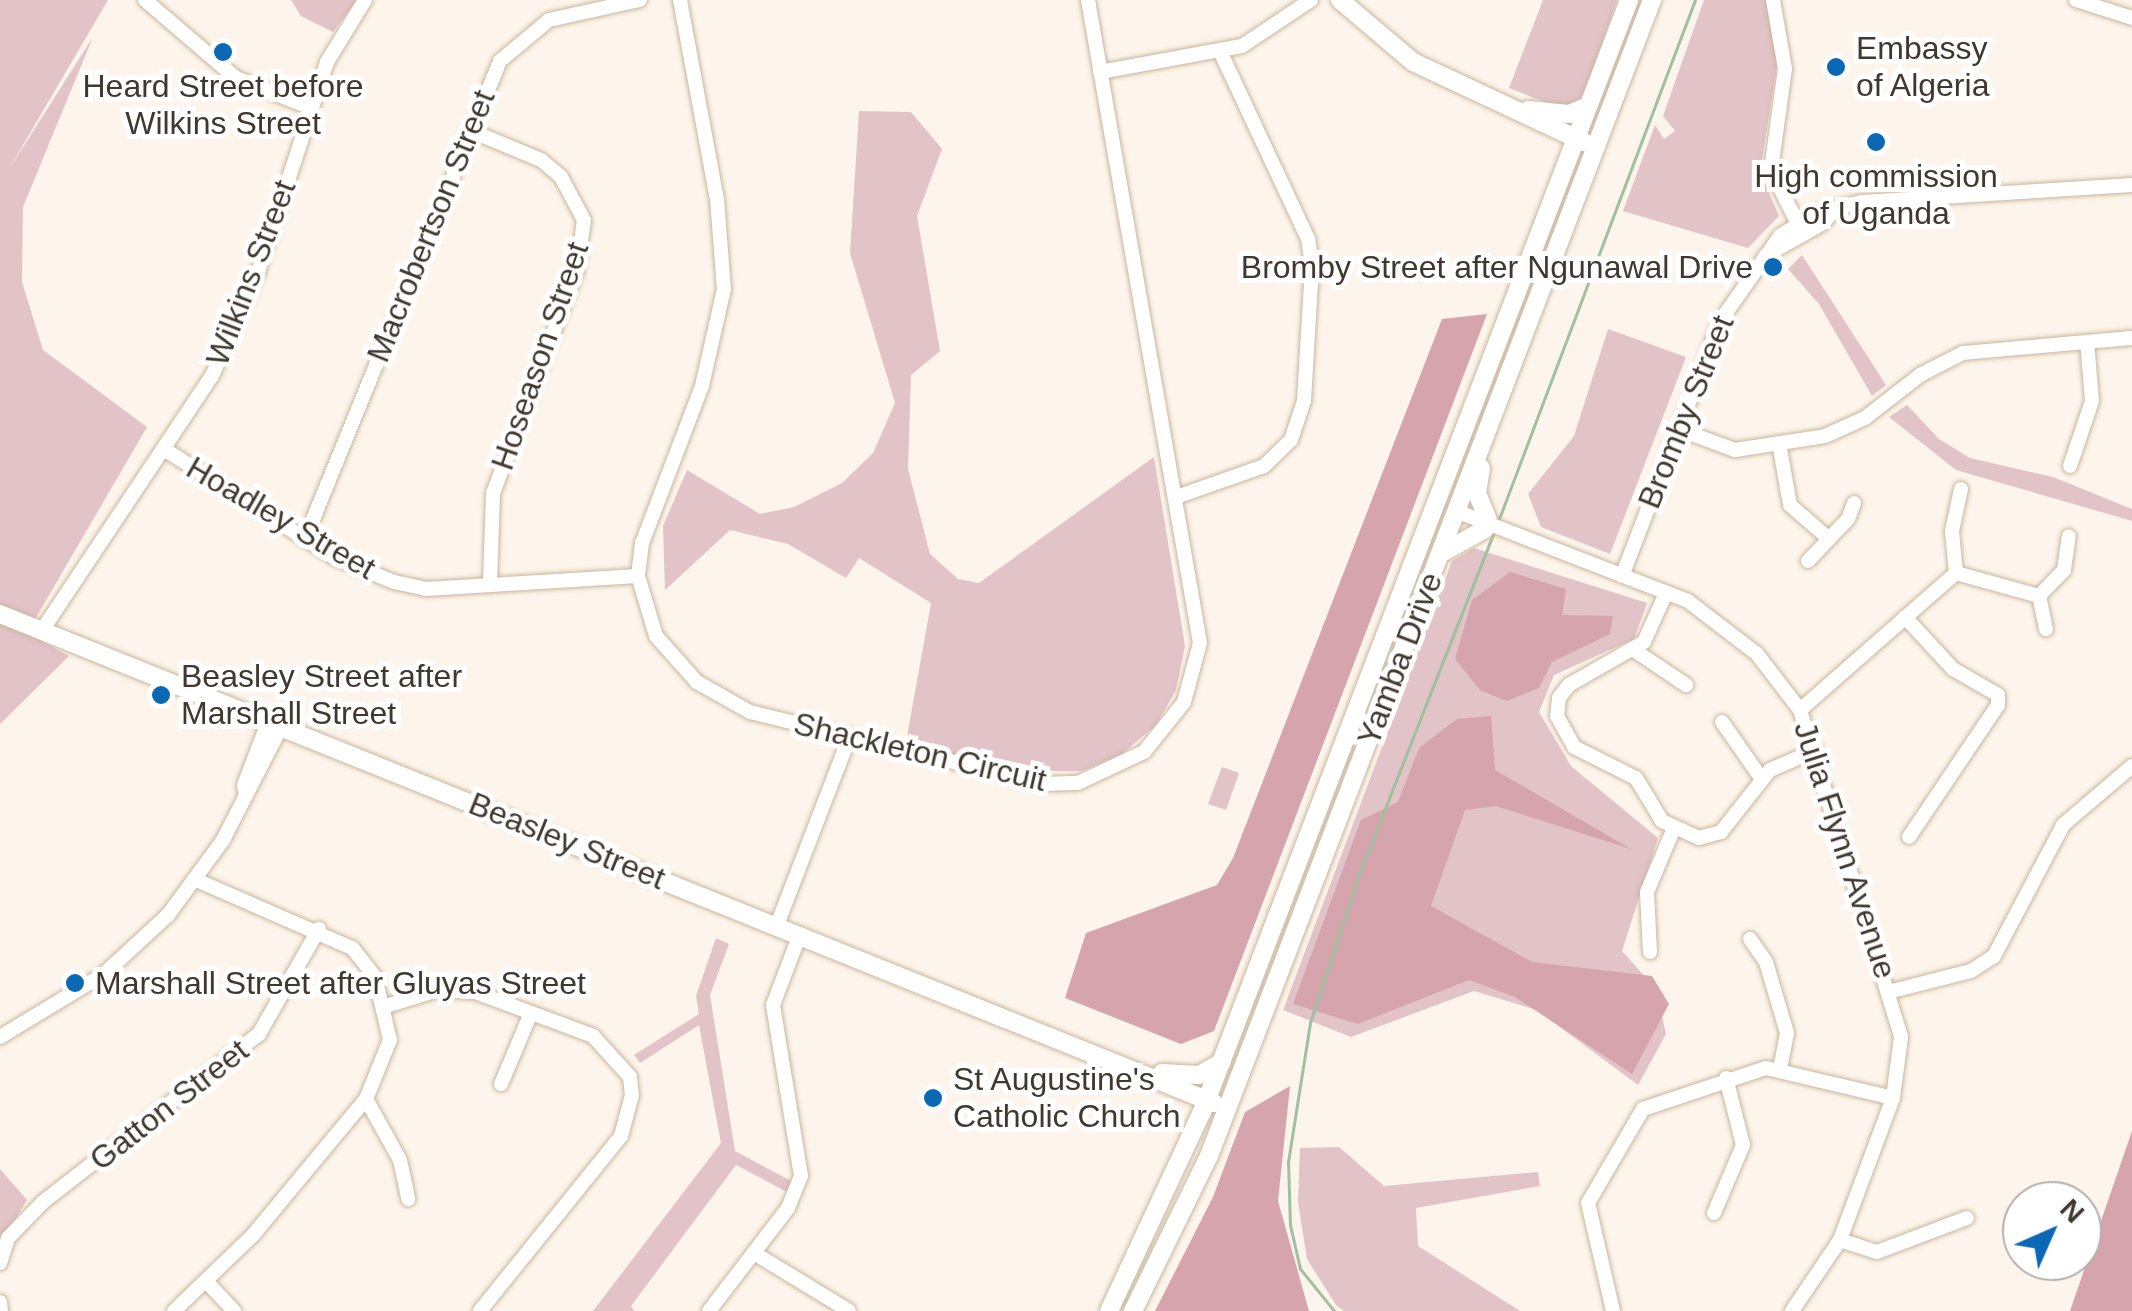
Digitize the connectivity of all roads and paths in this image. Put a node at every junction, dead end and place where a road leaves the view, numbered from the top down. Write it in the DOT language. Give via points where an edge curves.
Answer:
graph roads {
  1 [pos="145,0"];
  2 [pos="365,0"];
  3 [pos="640,0"];
  4 [pos="680,0"];
  5 [pos="1088,0"];
  6 [pos="1312,0"];
  7 [pos="1340,0"];
  8 [pos="1629,0"];
  9 [pos="1652,0"];
  10 [pos="1773,0"];
  11 [pos="2076,0"];
  12 [pos="2132,18"];
  13 [pos="1220,51"];
  14 [pos="1100,72"];
  15 [pos="1499,102"];
  16 [pos="1588,106"];
  17 [pos="311,108"];
  18 [pos="1528,110"];
  19 [pos="470,130"];
  20 [pos="1552,130"];
  21 [pos="1586,138"];
  22 [pos="2132,185"];
  23 [pos="1550,204"];
  24 [pos="1800,228"];
  25 [pos="2132,338"];
  26 [pos="2087,342"];
  27 [pos="1678,429"];
  28 [pos="1484,438"];
  29 [pos="1780,443"];
  30 [pos="164,449"];
  31 [pos="2070,466"];
  32 [pos="1442,486"];
  33 [pos="1961,489"];
  34 [pos="1179,496"];
  35 [pos="1854,504"];
  36 [pos="1454,513"];
  37 [pos="1486,525"];
  38 [pos="2069,536"];
  39 [pos="1828,538"];
  40 [pos="305,539"];
  41 [pos="1439,555"];
  42 [pos="1808,561"];
  43 [pos="1956,573"];
  44 [pos="638,576"];
  45 [pos="1408,576"];
  46 [pos="1622,576"];
  47 [pos="490,584"];
  48 [pos="1666,593"];
  49 [pos="2039,596"];
  50 [pos="0,614"];
  51 [pos="1905,617"];
  52 [pos="2046,628"];
  53 [pos="41,632"];
  54 [pos="1634,650"];
  55 [pos="1686,685"];
  56 [pos="1800,710"];
  57 [pos="1722,722"];
  58 [pos="275,725"];
  59 [pos="850,738"];
  60 [pos="1816,750"];
  61 [pos="2132,766"];
  62 [pos="1761,778"];
  63 [pos="1674,828"];
  64 [pos="1910,837"];
  65 [pos="196,880"];
  66 [pos="777,924"];
  67 [pos="318,929"];
  68 [pos="800,934"];
  69 [pos="1750,939"];
  70 [pos="1650,952"];
  71 [pos="1892,991"];
  72 [pos="386,1006"];
  73 [pos="531,1013"];
  74 [pos="0,1037"];
  75 [pos="1222,1062"];
  76 [pos="1135,1067"];
  77 [pos="1780,1070"];
  78 [pos="1162,1073"];
  79 [pos="1726,1078"];
  80 [pos="501,1084"];
  81 [pos="1179,1089"];
  82 [pos="1208,1096"];
  83 [pos="1893,1098"];
  84 [pos="366,1100"];
  85 [pos="1229,1105"];
  86 [pos="1182,1164"];
  87 [pos="408,1199"];
  88 [pos="1714,1213"];
  89 [pos="1967,1218"];
  90 [pos="1840,1240"];
  91 [pos="754,1253"];
  92 [pos="0,1262"];
  93 [pos="207,1282"];
  94 [pos="0,1302"];
  95 [pos="1,1311"];
  96 [pos="174,1311"];
  97 [pos="234,1311"];
  98 [pos="480,1311"];
  99 [pos="709,1311"];
  100 [pos="849,1311"];
  101 [pos="1109,1311"];
  102 [pos="1133,1311"];
  103 [pos="1613,1311"];
  104 [pos="1792,1311"];
  1 -- 17 [label="street" via="236,78"];
  2 -- 17 [label="street, Wilkins Street" via="328,62"];
  3 -- 19 [label="street, Macrobertson Street" via="578,9 522,40 500,61"];
  4 -- 44 [label="street, Shackleton Circuit" via="717,199 724,290 702,386 647,525"];
  5 -- 14 [label="street, Shackleton Circuit"];
  6 -- 13 [label="street" via="1258,38"];
  7 -- 15 [label="main road" via="1413,62"];
  8 -- 16 [label="main road, Yamba Drive"];
  9 -- 21 [label="main road, Yamba Drive"];
  10 -- 24 [label="street" via="1785,69 1770,170"];
  11 -- 12 [label="street"];
  13 -- 14 [label="street"];
  13 -- 34 [label="street" via="1308,240 1304,402 1291,440 1264,466"];
  14 -- 34 [label="street, Shackleton Circuit"];
  15 -- 18 [label="main road"];
  15 -- 20 [label="main road"];
  16 -- 18 [label="main road" via="1568,114"];
  16 -- 21 [label="main road, Yamba Drive"];
  17 -- 30 [label="street, Wilkins Street" via="233,333"];
  18 -- 21 [label="main road"];
  19 -- 40 [label="street, Macrobertson Street"];
  19 -- 47 [label="street, Hoseason Street" via="542,160 562,177 584,220 577,270 493,493"];
  20 -- 21 [label="main road"];
  20 -- 23 [label="main road" via="1559,154"];
  21 -- 23 [label="main road, Yamba Drive"];
  21 -- 28 [label="main road, Yamba Drive"];
  22 -- 24 [label="street" via="1895,198 1835,209"];
  23 -- 32 [label="main road, Yamba Drive"];
  24 -- 27 [label="street, Bromby Street" via="1762,258 1721,320"];
  25 -- 26 [label="street"];
  26 -- 29 [label="street" via="1963,353 1825,436"];
  26 -- 31 [label="street" via="2092,401"];
  27 -- 29 [label="street" via="1735,450"];
  27 -- 46 [label="street, Bromby Street"];
  28 -- 36 [label="main road, Yamba Drive"];
  28 -- 37 [label="main road" via="1478,493"];
  29 -- 39 [label="street" via="1790,505"];
  30 -- 40 [label="street, Hoadley Street"];
  30 -- 53 [label="street, Wilkins Street"];
  32 -- 36 [label="main road"];
  32 -- 45 [label="main road, Yamba Drive"];
  33 -- 43 [label="street" via="1951,542"];
  34 -- 59 [label="street, Shackleton Circuit" via="1198,607 1198,658 1184,702 1144,752 1078,784 1044,784"];
  35 -- 39 [label="street"];
  36 -- 37 [label="street, Julia Flynn Avenue"];
  36 -- 41 [label="main road, Yamba Drive"];
  36 -- 45 [label="main road" via="1438,520"];
  37 -- 41 [label="main road"];
  37 -- 46 [label="street, Julia Flynn Avenue"];
  38 -- 49 [label="street" via="2064,570"];
  39 -- 42 [label="street"];
  40 -- 47 [label="street, Hoadley Street" via="394,582 426,589"];
  41 -- 85 [label="main road, Yamba Drive"];
  43 -- 49 [label="street"];
  43 -- 51 [label="street"];
  44 -- 47 [label="street, Hoadley Street"];
  44 -- 59 [label="street, Shackleton Circuit" via="656,636 696,682 750,712"];
  45 -- 75 [label="main road, Yamba Drive"];
  46 -- 48 [label="street, Julia Flynn Avenue"];
  48 -- 54 [label="street" via="1651,632"];
  48 -- 56 [label="street, Julia Flynn Avenue" via="1736,635"];
  49 -- 52 [label="street"];
  50 -- 53 [label="main road, Beasley Street"];
  51 -- 56 [label="street"];
  51 -- 64 [label="street" via="1953,669 2002,695"];
  53 -- 58 [label="main road, Beasley Street"];
  54 -- 55 [label="street"];
  54 -- 63 [label="street" via="1570,685 1557,716 1584,757 1636,778"];
  56 -- 60 [label="street, Julia Flynn Avenue"];
  57 -- 62 [label="street"];
  58 -- 65 [label="street" via="244,785 246,796"];
  58 -- 66 [label="main road, Beasley Street"];
  59 -- 66 [label="street"];
  60 -- 62 [label="street"];
  60 -- 71 [label="street, Julia Flynn Avenue"];
  61 -- 71 [label="street" via="2063,825 1994,956 1971,970"];
  62 -- 63 [label="street" via="1721,832 1699,838"];
  63 -- 70 [label="street" via="1647,892"];
  65 -- 67 [label="street"];
  65 -- 74 [label="street" via="104,974"];
  66 -- 68 [label="main road, Beasley Street"];
  67 -- 72 [label="street" via="364,961"];
  67 -- 92 [label="street, Gatton Street" via="259,1034 43,1202 8,1238"];
  68 -- 76 [label="main road, Beasley Street"];
  68 -- 91 [label="street" via="777,988 773,1019 801,1176 788,1208"];
  69 -- 77 [label="street" via="1766,962 1787,1033"];
  71 -- 83 [label="street, Julia Flynn Avenue" via="1901,1037"];
  72 -- 73 [label="street" via="456,989"];
  72 -- 84 [label="street" via="390,1040"];
  73 -- 80 [label="street"];
  73 -- 98 [label="street" via="608,1048 630,1077 632,1095 621,1136"];
  75 -- 78 [label="main road" via="1200,1074"];
  75 -- 82 [label="main road, Yamba Drive"];
  76 -- 78 [label="main road, Beasley Street"];
  76 -- 81 [label="main road, Beasley Street"];
  77 -- 79 [label="street"];
  77 -- 83 [label="street"];
  78 -- 82 [label="main road, Beasley Street"];
  79 -- 88 [label="street" via="1743,1145"];
  79 -- 103 [label="street" via="1643,1109 1590,1190 1588,1214"];
  81 -- 82 [label="main road, Beasley Street"];
  81 -- 86 [label="main road" via="1188,1108"];
  82 -- 85 [label="main road"];
  82 -- 86 [label="main road, Yamba Drive"];
  83 -- 90 [label="street, Julia Flynn Avenue"];
  84 -- 87 [label="street" via="400,1160"];
  84 -- 93 [label="street"];
  85 -- 102 [label="main road, Yamba Drive"];
  86 -- 101 [label="main road"];
  89 -- 90 [label="street" via="1877,1252"];
  90 -- 104 [label="street, Julia Flynn Avenue"];
  91 -- 99 [label="street"];
  91 -- 100 [label="street"];
  93 -- 96 [label="street"];
  93 -- 97 [label="street"];
  94 -- 95 [label="street"];
}
